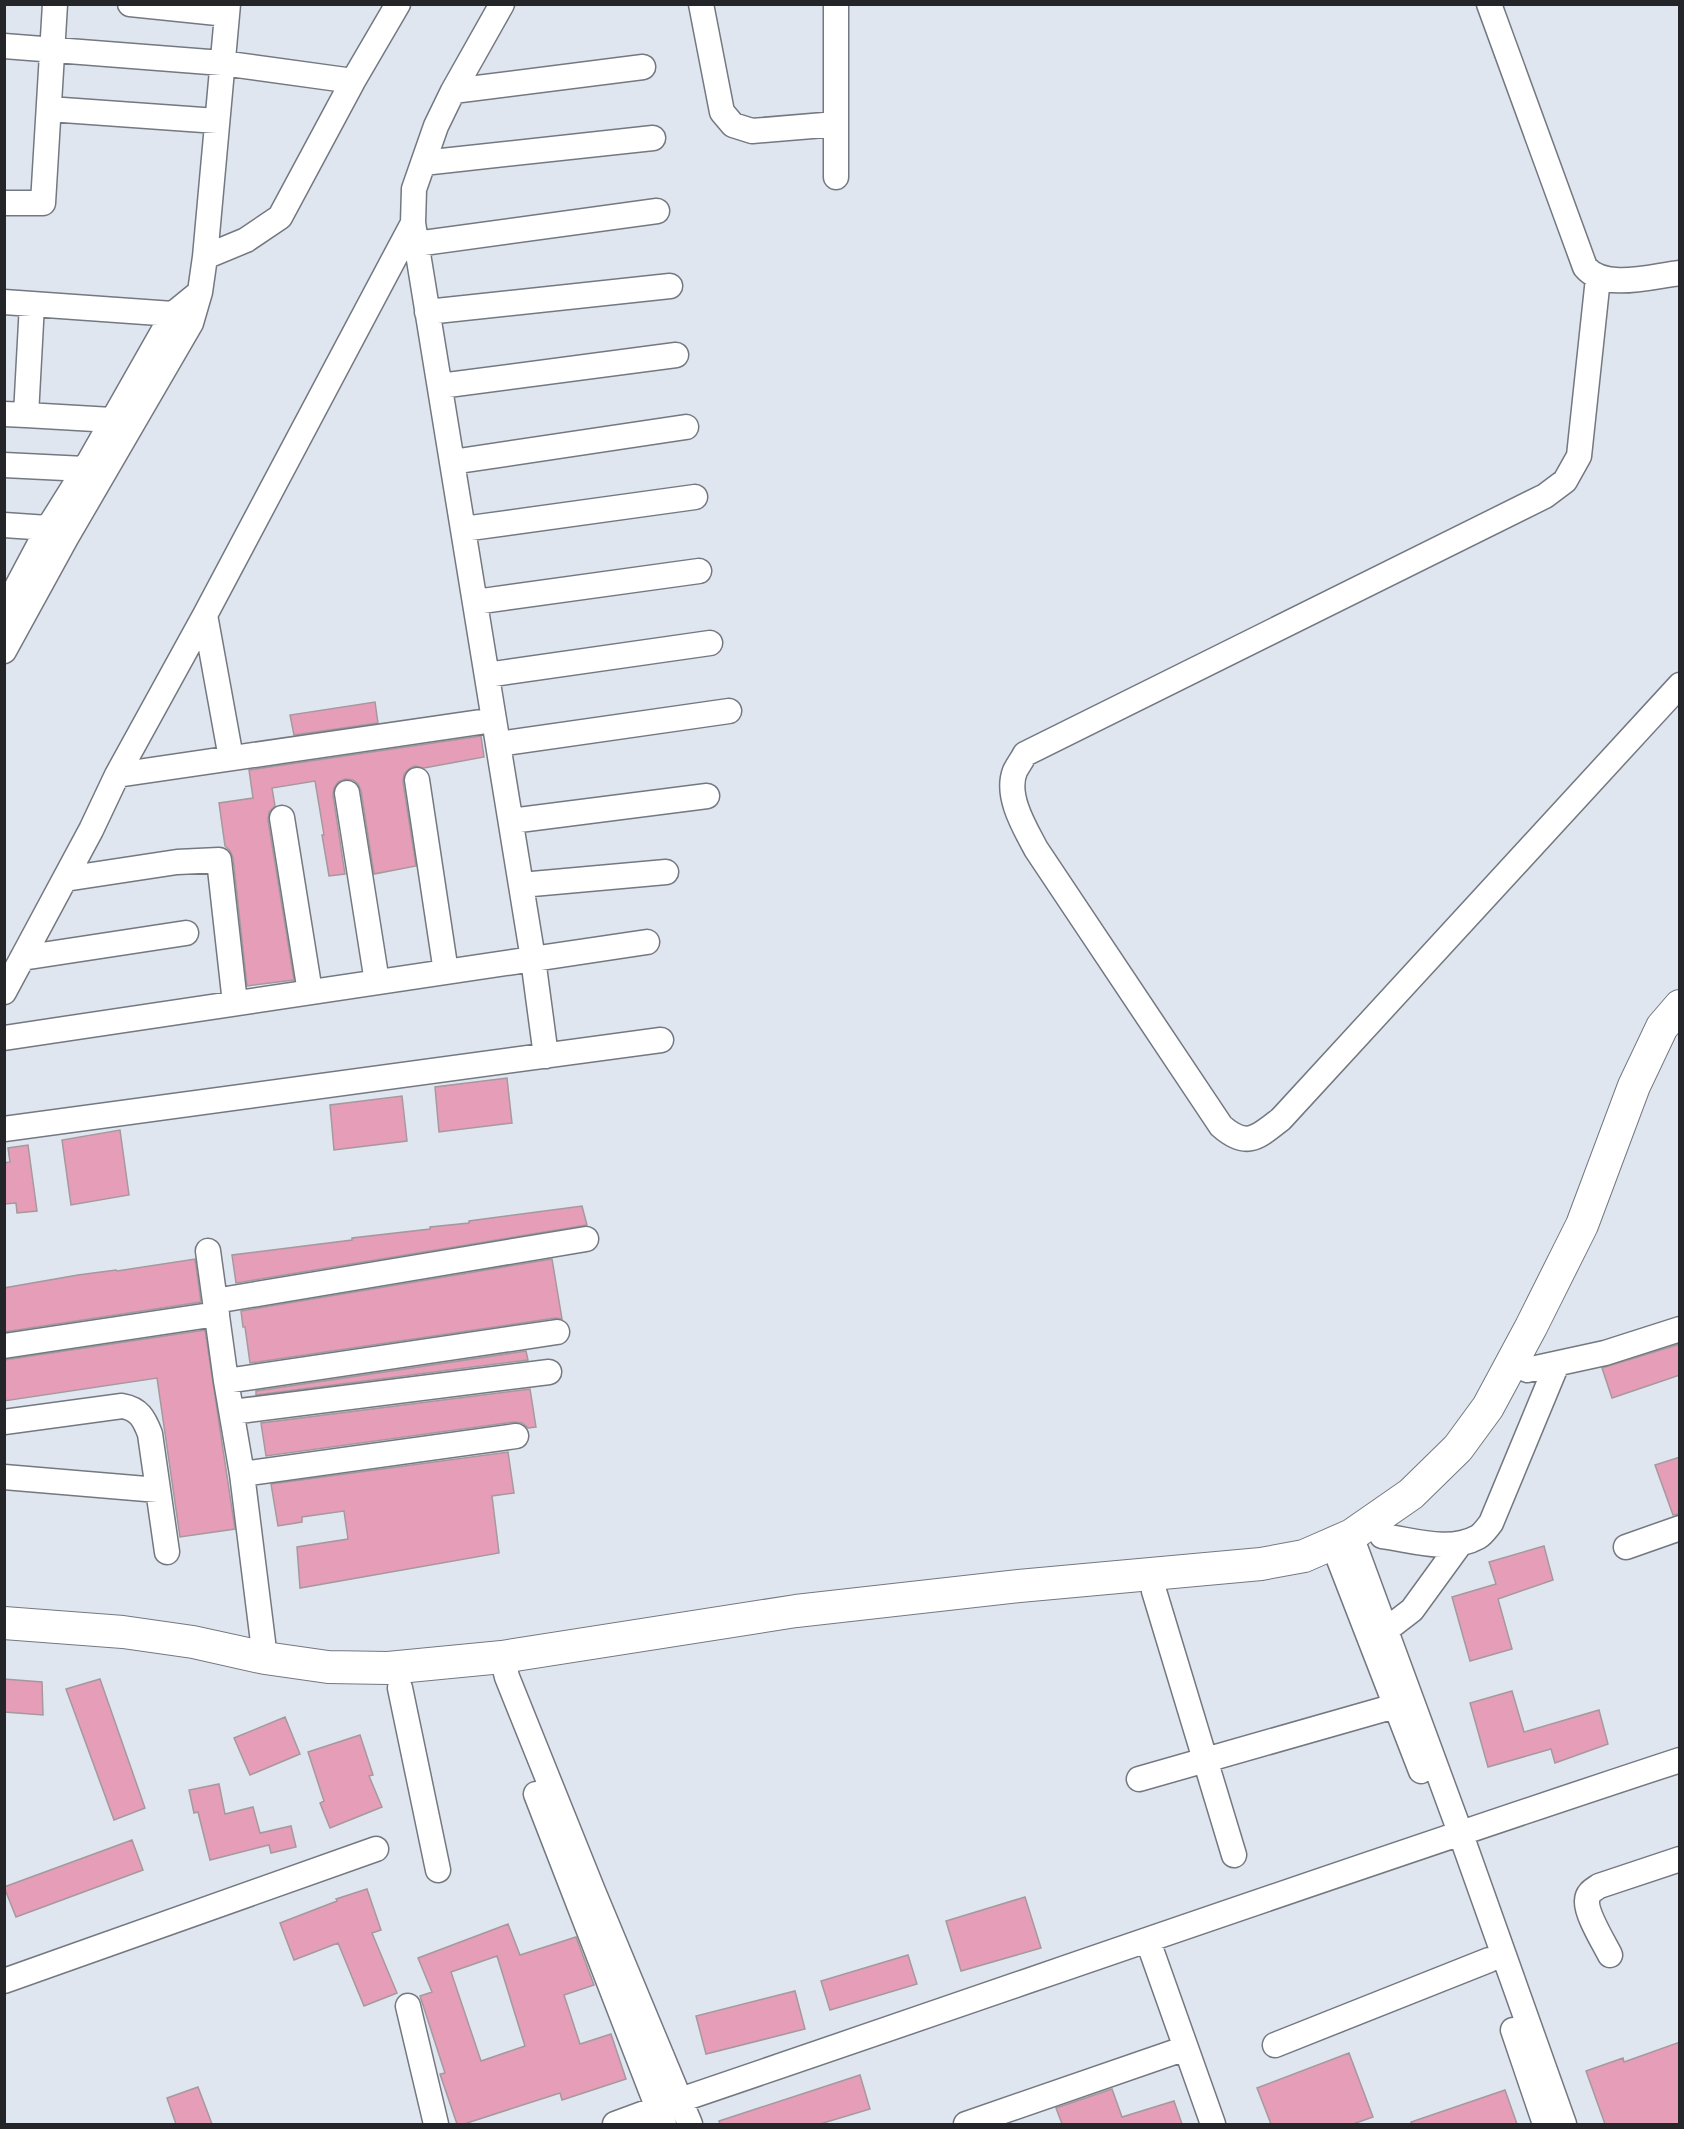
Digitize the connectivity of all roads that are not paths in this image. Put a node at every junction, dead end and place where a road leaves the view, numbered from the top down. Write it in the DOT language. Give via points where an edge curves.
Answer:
graph roads {
  1 [pos="54,4"];
  2 [pos="398,4"];
  3 [pos="502,4"];
  4 [pos="701,4"];
  5 [pos="836,4"];
  6 [pos="1489,4"];
  7 [pos="146,5"];
  8 [pos="227,9"];
  9 [pos="4,46"];
  10 [pos="52,49"];
  11 [pos="222,63"];
  12 [pos="643,67"];
  13 [pos="353,81"];
  14 [pos="453,91"];
  15 [pos="49,109"];
  16 [pos="217,121"];
  17 [pos="836,124"];
  18 [pos="653,138"];
  19 [pos="423,163"];
  20 [pos="836,177"];
  21 [pos="4,203"];
  22 [pos="657,211"];
  23 [pos="415,233"];
  24 [pos="205,258"];
  25 [pos="1680,273"];
  26 [pos="670,286"];
  27 [pos="1597,286"];
  28 [pos="200,292"];
  29 [pos="4,302"];
  30 [pos="32,304"];
  31 [pos="428,312"];
  32 [pos="173,314"];
  33 [pos="676,355"];
  34 [pos="440,386"];
  35 [pos="15,415"];
  36 [pos="112,420"];
  37 [pos="686,427"];
  38 [pos="452,462"];
  39 [pos="4,465"];
  40 [pos="85,468"];
  41 [pos="695,497"];
  42 [pos="4,525"];
  43 [pos="48,528"];
  44 [pos="463,529"];
  45 [pos="699,571"];
  46 [pos="475,602"];
  47 [pos="4,611"];
  48 [pos="205,615"];
  49 [pos="710,643"];
  50 [pos="4,651"];
  51 [pos="487,675"];
  52 [pos="1680,685"];
  53 [pos="729,711"];
  54 [pos="494,720"];
  55 [pos="498,744"];
  56 [pos="231,758"];
  57 [pos="117,775"];
  58 [pos="417,780"];
  59 [pos="347,793"];
  60 [pos="707,796"];
  61 [pos="282,818"];
  62 [pos="511,821"];
  63 [pos="666,872"];
  64 [pos="65,879"];
  65 [pos="521,885"];
  66 [pos="186,933"];
  67 [pos="648,942"];
  68 [pos="22,958"];
  69 [pos="533,959"];
  70 [pos="446,972"];
  71 [pos="377,982"];
  72 [pos="4,992"];
  73 [pos="310,992"];
  74 [pos="235,1004"];
  75 [pos="1680,1006"];
  76 [pos="1680,1036"];
  77 [pos="4,1038"];
  78 [pos="661,1040"];
  79 [pos="546,1056"];
  80 [pos="4,1129"];
  81 [pos="586,1239"];
  82 [pos="208,1251"];
  83 [pos="216,1308"];
  84 [pos="1680,1329"];
  85 [pos="557,1332"];
  86 [pos="4,1346"];
  87 [pos="1557,1364"];
  88 [pos="1527,1370"];
  89 [pos="549,1372"];
  90 [pos="226,1381"];
  91 [pos="232,1412"];
  92 [pos="4,1422"];
  93 [pos="516,1436"];
  94 [pos="243,1474"];
  95 [pos="4,1477"];
  96 [pos="158,1490"];
  97 [pos="1680,1528"];
  98 [pos="1460,1544"];
  99 [pos="1352,1546"];
  100 [pos="1626,1547"];
  101 [pos="167,1552"];
  102 [pos="1154,1590"];
  103 [pos="4,1623"];
  104 [pos="1386,1630"];
  105 [pos="4,1641"];
  106 [pos="265,1658"];
  107 [pos="497,1668"];
  108 [pos="400,1688"];
  109 [pos="1395,1706"];
  110 [pos="1206,1760"];
  111 [pos="1680,1760"];
  112 [pos="1139,1779"];
  113 [pos="1453,1834"];
  114 [pos="376,1849"];
  115 [pos="1234,1855"];
  116 [pos="1680,1859"];
  117 [pos="438,1870"];
  118 [pos="1148,1941"];
  119 [pos="1610,1955"];
  120 [pos="1489,1960"];
  121 [pos="4,1981"];
  122 [pos="408,2006"];
  123 [pos="1275,2045"];
  124 [pos="1186,2048"];
  125 [pos="680,2100"];
  126 [pos="661,2117"];
  127 [pos="436,2124"];
  128 [pos="615,2124"];
  129 [pos="690,2124"];
  130 [pos="966,2124"];
  131 [pos="1213,2124"];
  132 [pos="1545,2124"];
  133 [pos="1564,2124"];
  1 -- 10 [label="street"];
  2 -- 13 [label="street"];
  3 -- 14 [label="street"];
  4 -- 17 [label="street" via="722,112 733,125 752,131"];
  5 -- 17 [label="street"];
  6 -- 27 [label="street" via="1585,267"];
  7 -- 8 [label="street"];
  8 -- 11 [label="street"];
  9 -- 10 [label="street"];
  10 -- 11 [label="street"];
  10 -- 15 [label="street"];
  11 -- 13 [label="street"];
  11 -- 16 [label="street"];
  12 -- 14 [label="street"];
  13 -- 24 [label="street" via="280,217 246,240"];
  14 -- 19 [label="street"];
  15 -- 16 [label="street"];
  15 -- 21 [label="street" via="43,203"];
  16 -- 24 [label="street"];
  17 -- 20 [label="street"];
  18 -- 19 [label="street"];
  19 -- 23 [label="street" via="414,189"];
  22 -- 23 [label="street"];
  23 -- 31 [label="street"];
  23 -- 48 [label="street"];
  24 -- 28 [label="street"];
  25 -- 27 [label="street"];
  26 -- 31 [label="street"];
  27 -- 52 [label="street" via="1579,456 1565,481 1535,501 1025,754 1014,773 1013,790 1019,818 1036,849 1221,1126 1234,1137 1250,1139 1281,1119"];
  28 -- 32 [label="street"];
  28 -- 50 [label="street" via="191,323"];
  29 -- 30 [label="street"];
  30 -- 32 [label="street"];
  30 -- 35 [label="street"];
  31 -- 34 [label="street"];
  32 -- 36 [label="street"];
  33 -- 34 [label="street"];
  34 -- 38 [label="street"];
  35 -- 36 [label="street"];
  36 -- 40 [label="street"];
  37 -- 38 [label="street"];
  38 -- 44 [label="street"];
  39 -- 40 [label="street"];
  40 -- 43 [label="street"];
  41 -- 44 [label="street"];
  42 -- 43 [label="street"];
  43 -- 47 [label="street"];
  44 -- 46 [label="street"];
  45 -- 46 [label="street"];
  46 -- 51 [label="street"];
  48 -- 56 [label="street"];
  48 -- 57 [label="street"];
  49 -- 51 [label="street"];
  51 -- 54 [label="street"];
  53 -- 55 [label="street"];
  54 -- 55 [label="street"];
  54 -- 56 [label="street"];
  55 -- 62 [label="street"];
  56 -- 57 [label="street"];
  57 -- 64 [label="street"];
  58 -- 70 [label="street"];
  59 -- 71 [label="street"];
  60 -- 62 [label="street"];
  61 -- 73 [label="street"];
  62 -- 65 [label="street"];
  63 -- 65 [label="street"];
  64 -- 68 [label="street"];
  64 -- 74 [label="street" via="177,862 219,860"];
  65 -- 69 [label="street"];
  66 -- 68 [label="street"];
  67 -- 69 [label="street"];
  68 -- 72 [label="street"];
  69 -- 70 [label="street"];
  69 -- 79 [label="street"];
  70 -- 71 [label="street"];
  71 -- 73 [label="street"];
  73 -- 74 [label="street"];
  74 -- 77 [label="street"];
  75 -- 99 [label="main road" via="1662,1027 1634,1086 1582,1225 1488,1407 1458,1448"];
  76 -- 88 [label="main road" via="1650,1094 1599,1231"];
  78 -- 79 [label="street"];
  79 -- 80 [label="street"];
  81 -- 83 [label="street"];
  82 -- 83 [label="street"];
  83 -- 86 [label="street"];
  83 -- 90 [label="street"];
  84 -- 87 [label="street"];
  85 -- 90 [label="street"];
  87 -- 88 [label="street"];
  87 -- 98 [label="street" via="1491,1523 1479,1536"];
  88 -- 99 [label="main road" via="1502,1414 1469,1459 1422,1508"];
  89 -- 91 [label="street"];
  90 -- 91 [label="street"];
  91 -- 94 [label="street"];
  92 -- 96 [label="street" via="122,1406 135,1409 150,1434"];
  93 -- 94 [label="street"];
  94 -- 106 [label="street"];
  95 -- 96 [label="street"];
  96 -- 101 [label="street"];
  97 -- 100 [label="street"];
  98 -- 99 [label="street"];
  98 -- 104 [label="street" via="1412,1610"];
  99 -- 102 [label="main road" via="1309,1573 1263,1582"];
  99 -- 104 [label="street"];
  99 -- 107 [label="main road" via="1261,1564 796,1611"];
  99 -- 109 [label="street"];
  102 -- 107 [label="main road" via="1019,1603"];
  102 -- 110 [label="street"];
  103 -- 106 [label="main road" via="123,1632"];
  104 -- 113 [label="street"];
  105 -- 108 [label="main road" via="119,1650 327,1686"];
  106 -- 107 [label="main road" via="328,1667"];
  107 -- 108 [label="main road"];
  107 -- 125 [label="street"];
  107 -- 126 [label="street" via="508,1724"];
  108 -- 117 [label="street"];
  109 -- 110 [label="street"];
  109 -- 113 [label="street"];
  110 -- 112 [label="street"];
  110 -- 115 [label="street"];
  111 -- 113 [label="street"];
  113 -- 118 [label="street"];
  113 -- 120 [label="street"];
  113 -- 133 [label="street"];
  114 -- 121 [label="street"];
  116 -- 119 [label="street" via="1590,1892 1588,1909"];
  118 -- 124 [label="street"];
  118 -- 125 [label="street"];
  120 -- 123 [label="street"];
  120 -- 132 [label="street"];
  122 -- 127 [label="street"];
  124 -- 130 [label="street"];
  124 -- 131 [label="street"];
  125 -- 126 [label="street"];
  125 -- 129 [label="street"];
  126 -- 128 [label="street"];
}
